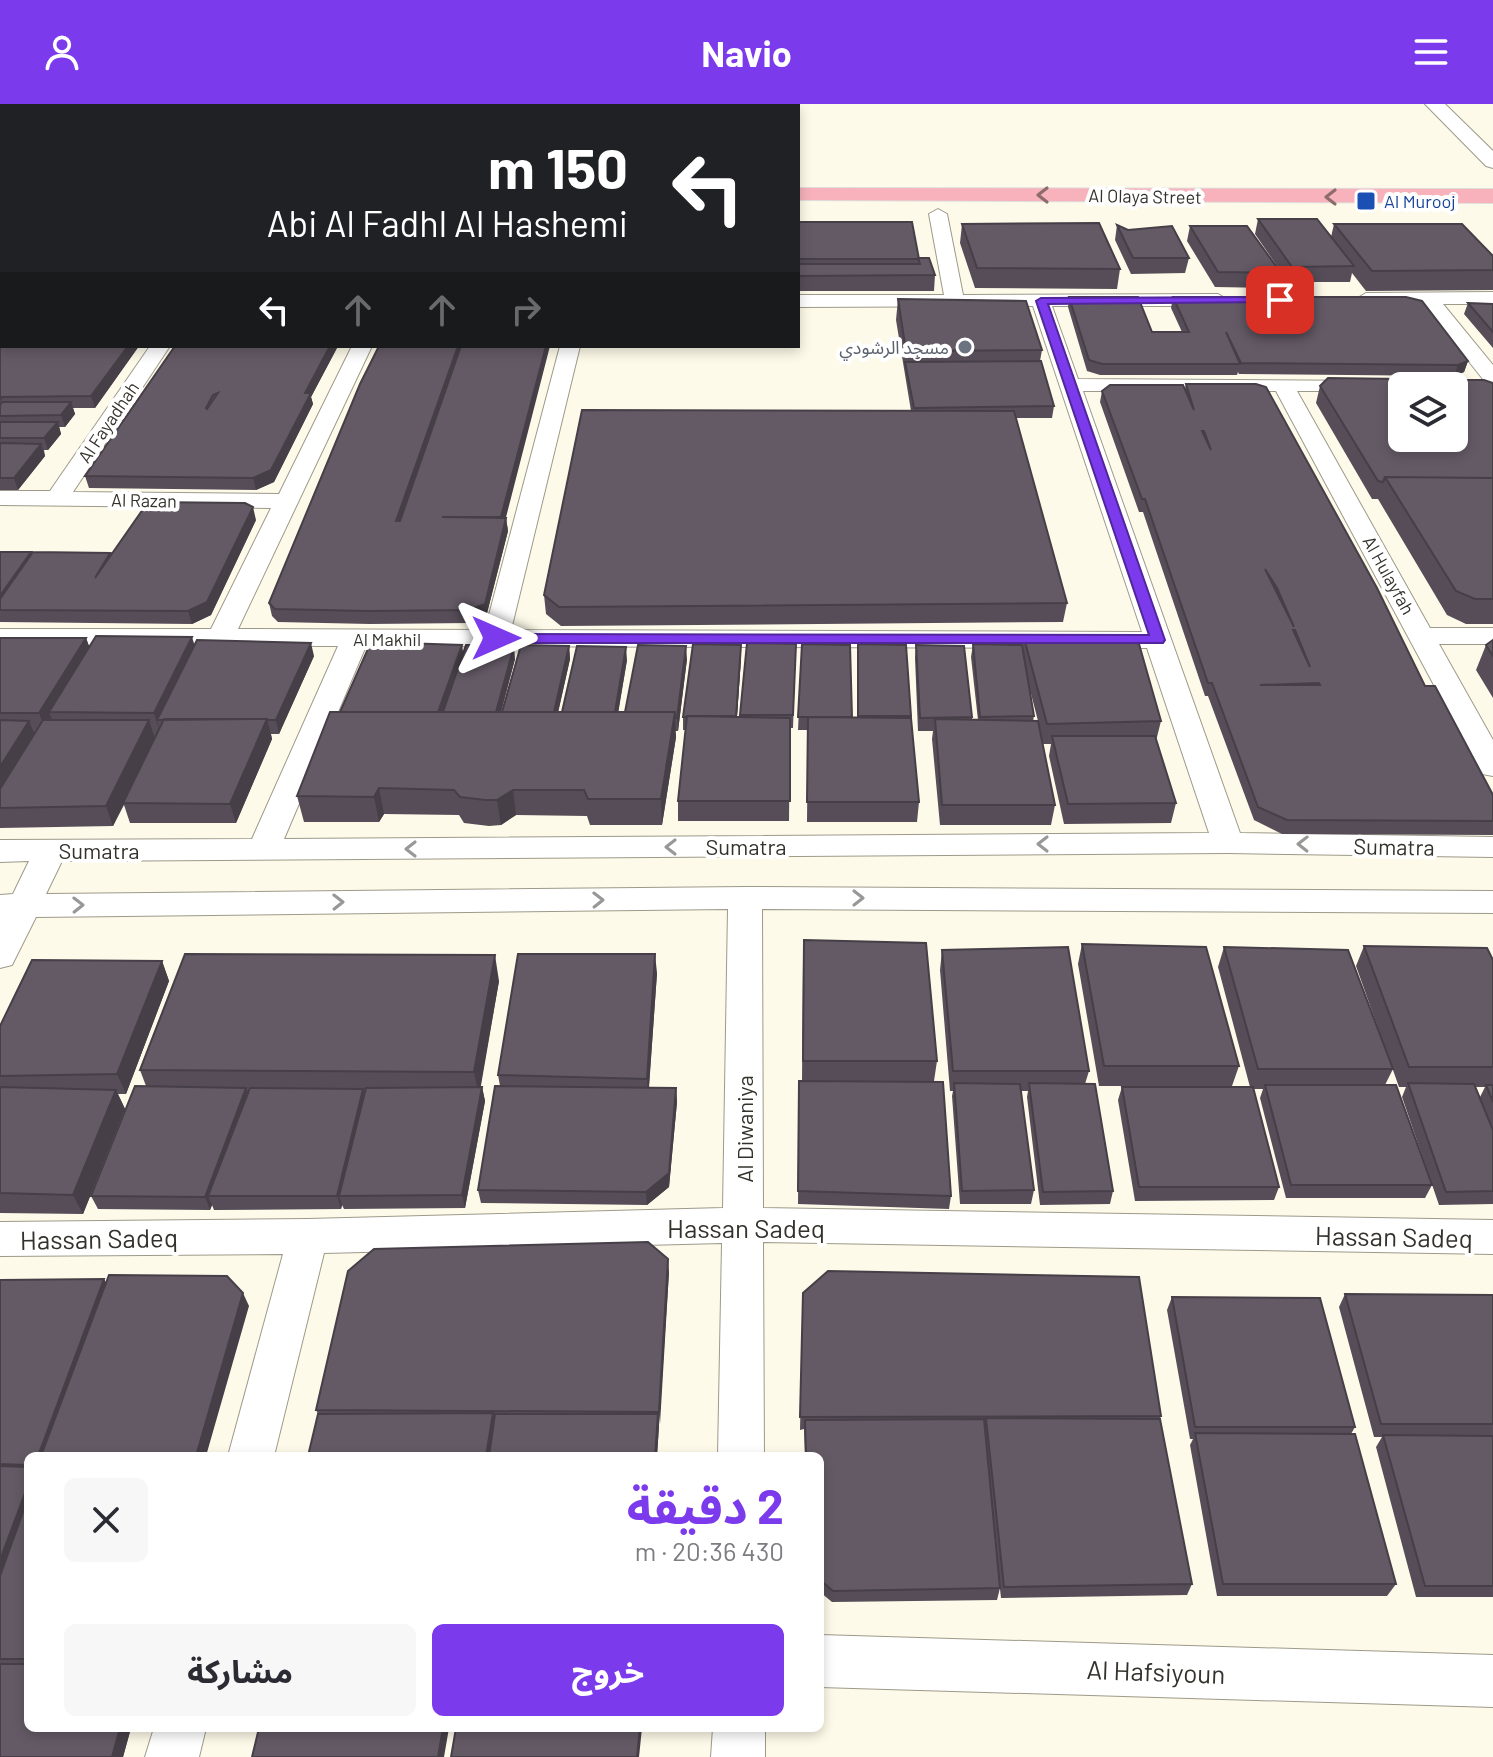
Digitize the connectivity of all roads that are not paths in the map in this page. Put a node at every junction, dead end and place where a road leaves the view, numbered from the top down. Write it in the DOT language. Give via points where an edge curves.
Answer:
graph roads {
  1 [pos="1434,104"];
  2 [pos="1470,109"];
  3 [pos="1493,162"];
  4 [pos="800,194"];
  5 [pos="1493,196"];
  6 [pos="800,214"];
  7 [pos="938,214"];
  8 [pos="1493,216"];
  9 [pos="1493,298"];
  10 [pos="1352,299"];
  11 [pos="1429,299"];
  12 [pos="954,300"];
  13 [pos="1243,300"];
  14 [pos="800,301"];
  15 [pos="1041,301"];
  16 [pos="159,348"];
  17 [pos="361,348"];
  18 [pos="569,348"];
  19 [pos="1493,381"];
  20 [pos="1388,384"];
  21 [pos="1468,384"];
  22 [pos="1072,385"];
  23 [pos="1283,385"];
  24 [pos="0,498"];
  25 [pos="57,498"];
  26 [pos="288,501"];
  27 [pos="1423,636"];
  28 [pos="1493,636"];
  29 [pos="0,637"];
  30 [pos="221,637"];
  31 [pos="496,638"];
  32 [pos="355,639"];
  33 [pos="1158,640"];
  34 [pos="1493,767"];
  35 [pos="1228,843"];
  36 [pos="1493,847"];
  37 [pos="51,850"];
  38 [pos="263,850"];
  39 [pos="0,851"];
  40 [pos="745,898"];
  41 [pos="1493,902"];
  42 [pos="13,906"];
  43 [pos="0,956"];
  44 [pos="743,1225"];
  45 [pos="308,1236"];
  46 [pos="1493,1237"];
  47 [pos="0,1239"];
  48 [pos="252,1452"];
  49 [pos="741,1452"];
  50 [pos="824,1661"];
  51 [pos="1493,1681"];
  52 [pos="179,1732"];
  53 [pos="739,1732"];
  54 [pos="172,1757"];
  55 [pos="738,1757"];
  1 -- 2 [label="street"];
  1 -- 3 [label="street"];
  5 -- 4 [label="main road, Al Olaya Street, one-way"];
  6 -- 7 [label="main road, Al Olaya Street"];
  7 -- 8 [label="main road, Al Olaya Street"];
  7 -- 12 [label="street"];
  9 -- 11 [label="street"];
  10 -- 11 [label="street"];
  11 -- 19 [label="street"];
  12 -- 14 [label="street"];
  12 -- 15 [label="street"];
  13 -- 15 [label="street"];
  15 -- 22 [label="street"];
  16 -- 25 [label="street, Al Fayadhah"];
  17 -- 26 [label="street"];
  18 -- 31 [label="street"];
  19 -- 21 [label="street"];
  20 -- 23 [label="street"];
  22 -- 23 [label="street"];
  22 -- 33 [label="street"];
  23 -- 27 [label="street, Al Hulayfah"];
  24 -- 25 [label="street, Al Razan"];
  25 -- 26 [label="street, Al Razan"];
  26 -- 30 [label="street"];
  27 -- 28 [label="street"];
  27 -- 34 [label="street, Al Hulayfah"];
  29 -- 30 [label="street, Al Makhil"];
  30 -- 32 [label="street, Al Makhil"];
  31 -- 32 [label="street, Al Makhil"];
  31 -- 33 [label="street, Al Makhil"];
  32 -- 38 [label="street"];
  33 -- 35 [label="street"];
  36 -- 35 [label="street, Sumatra, one-way"];
  35 -- 38 [label="street, Sumatra, one-way"];
  37 -- 38 [label="street, Sumatra"];
  37 -- 39 [label="street, Sumatra"];
  37 -- 42 [label="street"];
  40 -- 41 [label="street, one-way"];
  42 -- 40 [label="street, one-way"];
  40 -- 44 [label="street, Al Diwaniya"];
  42 -- 43 [label="street"];
  44 -- 45 [label="street, Hassan Sadeq"];
  44 -- 46 [label="street, Hassan Sadeq"];
  44 -- 49 [label="street, Al Diwaniya"];
  45 -- 47 [label="street, Hassan Sadeq"];
  45 -- 48 [label="street"];
  50 -- 51 [label="street, Al Hafsiyoun"];
  52 -- 54 [label="street"];
  53 -- 55 [label="street"];
}
